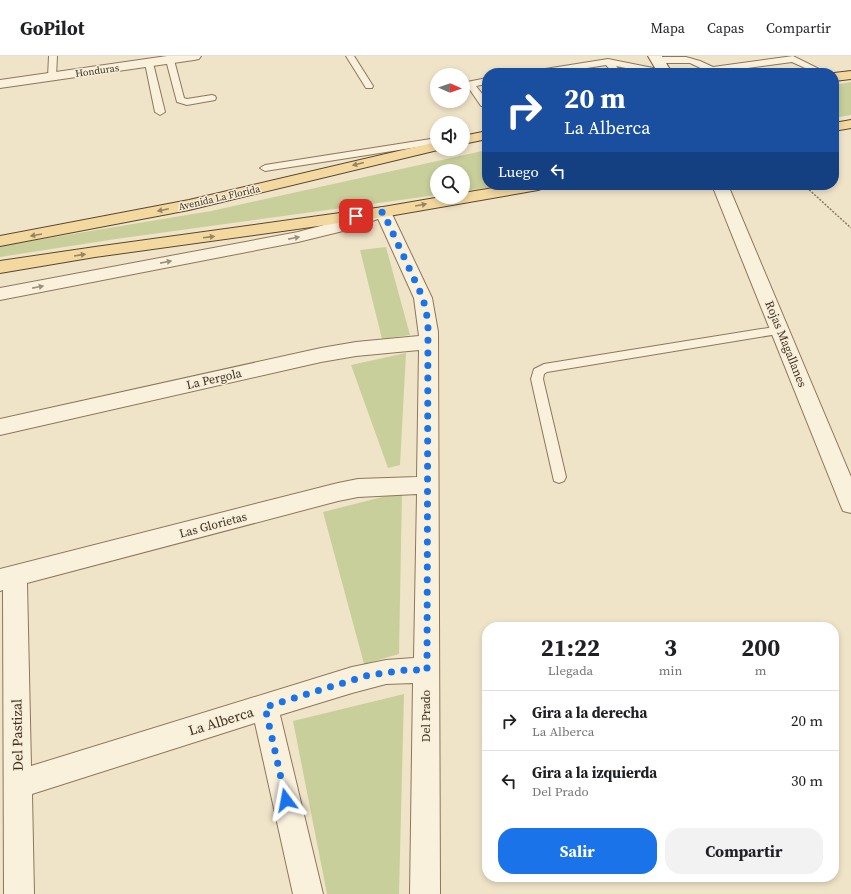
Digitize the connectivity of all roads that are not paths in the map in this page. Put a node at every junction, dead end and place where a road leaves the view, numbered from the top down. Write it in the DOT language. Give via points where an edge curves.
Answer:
graph roads {
  1 [pos="52,56"];
  2 [pos="194,56"];
  3 [pos="350,56"];
  4 [pos="631,57"];
  5 [pos="656,58"];
  6 [pos="170,60"];
  7 [pos="608,62"];
  8 [pos="149,63"];
  9 [pos="570,68"];
  10 [pos="613,68"];
  11 [pos="639,68"];
  12 [pos="661,68"];
  13 [pos="708,68"];
  14 [pos="726,68"];
  15 [pos="812,68"];
  16 [pos="851,75"];
  17 [pos="52,77"];
  18 [pos="839,77"];
  19 [pos="482,82"];
  20 [pos="0,84"];
  21 [pos="369,86"];
  22 [pos="212,98"];
  23 [pos="482,101"];
  24 [pos="160,112"];
  25 [pos="851,124"];
  26 [pos="839,127"];
  27 [pos="482,135"];
  28 [pos="482,135"];
  29 [pos="470,136"];
  30 [pos="470,138"];
  31 [pos="430,142"];
  32 [pos="430,148"];
  33 [pos="265,168"];
  34 [pos="509,190"];
  35 [pos="722,190"];
  36 [pos="383,212"];
  37 [pos="0,241"];
  38 [pos="0,267"];
  39 [pos="0,294"];
  40 [pos="780,330"];
  41 [pos="429,342"];
  42 [pos="0,426"];
  43 [pos="560,476"];
  44 [pos="428,485"];
  45 [pos="851,504"];
  46 [pos="8,578"];
  47 [pos="427,670"];
  48 [pos="265,707"];
  49 [pos="18,784"];
  50 [pos="19,894"];
  51 [pos="308,894"];
  52 [pos="425,894"];
  1 -- 17 [label="lane"];
  2 -- 6 [label="street, Honduras"];
  3 -- 21 [label="lane"];
  4 -- 7 [label="lane"];
  5 -- 12 [label="street"];
  5 -- 13 [label="lane" via="688,58"];
  6 -- 8 [label="street, Honduras"];
  6 -- 22 [label="lane" via="180,100 187,102"];
  7 -- 9 [label="lane"];
  7 -- 10 [label="lane"];
  7 -- 11 [label="lane"];
  8 -- 17 [label="street, Honduras"];
  8 -- 24 [label="lane"];
  14 -- 15 [label="lane" via="793,59"];
  16 -- 18 [label="main road"];
  17 -- 20 [label="street, Honduras"];
  19 -- 23 [label="lane" via="470,84"];
  25 -- 26 [label="main road"];
  27 -- 29 [label="lane"];
  28 -- 30 [label="main road"];
  31 -- 33 [label="lane"];
  32 -- 37 [label="main road, Avenida La Florida, one-way" via="189,205"];
  36 -- 34 [label="main road, one-way"];
  35 -- 40 [label="street, Rojas Magallanes"];
  38 -- 36 [label="main road, one-way"];
  39 -- 36 [label="street, one-way" via="298,237"];
  36 -- 41 [label="street, Del Prado" via="423,298"];
  40 -- 43 [label="lane" via="544,368 538,372 537,379"];
  40 -- 45 [label="street, Rojas Magallanes"];
  41 -- 42 [label="street, La Pergola" via="356,348"];
  41 -- 44 [label="street, Del Prado"];
  44 -- 46 [label="street, Las Glorietas" via="358,488 338,492"];
  44 -- 47 [label="street, Del Prado"];
  46 -- 49 [label="street, Del Pastizal"];
  47 -- 48 [label="street, La Alberca" via="369,675"];
  47 -- 52 [label="street, Del Prado"];
  48 -- 49 [label="street, La Alberca"];
  48 -- 51 [label="street"];
  49 -- 50 [label="street, Del Pastizal"];
}
